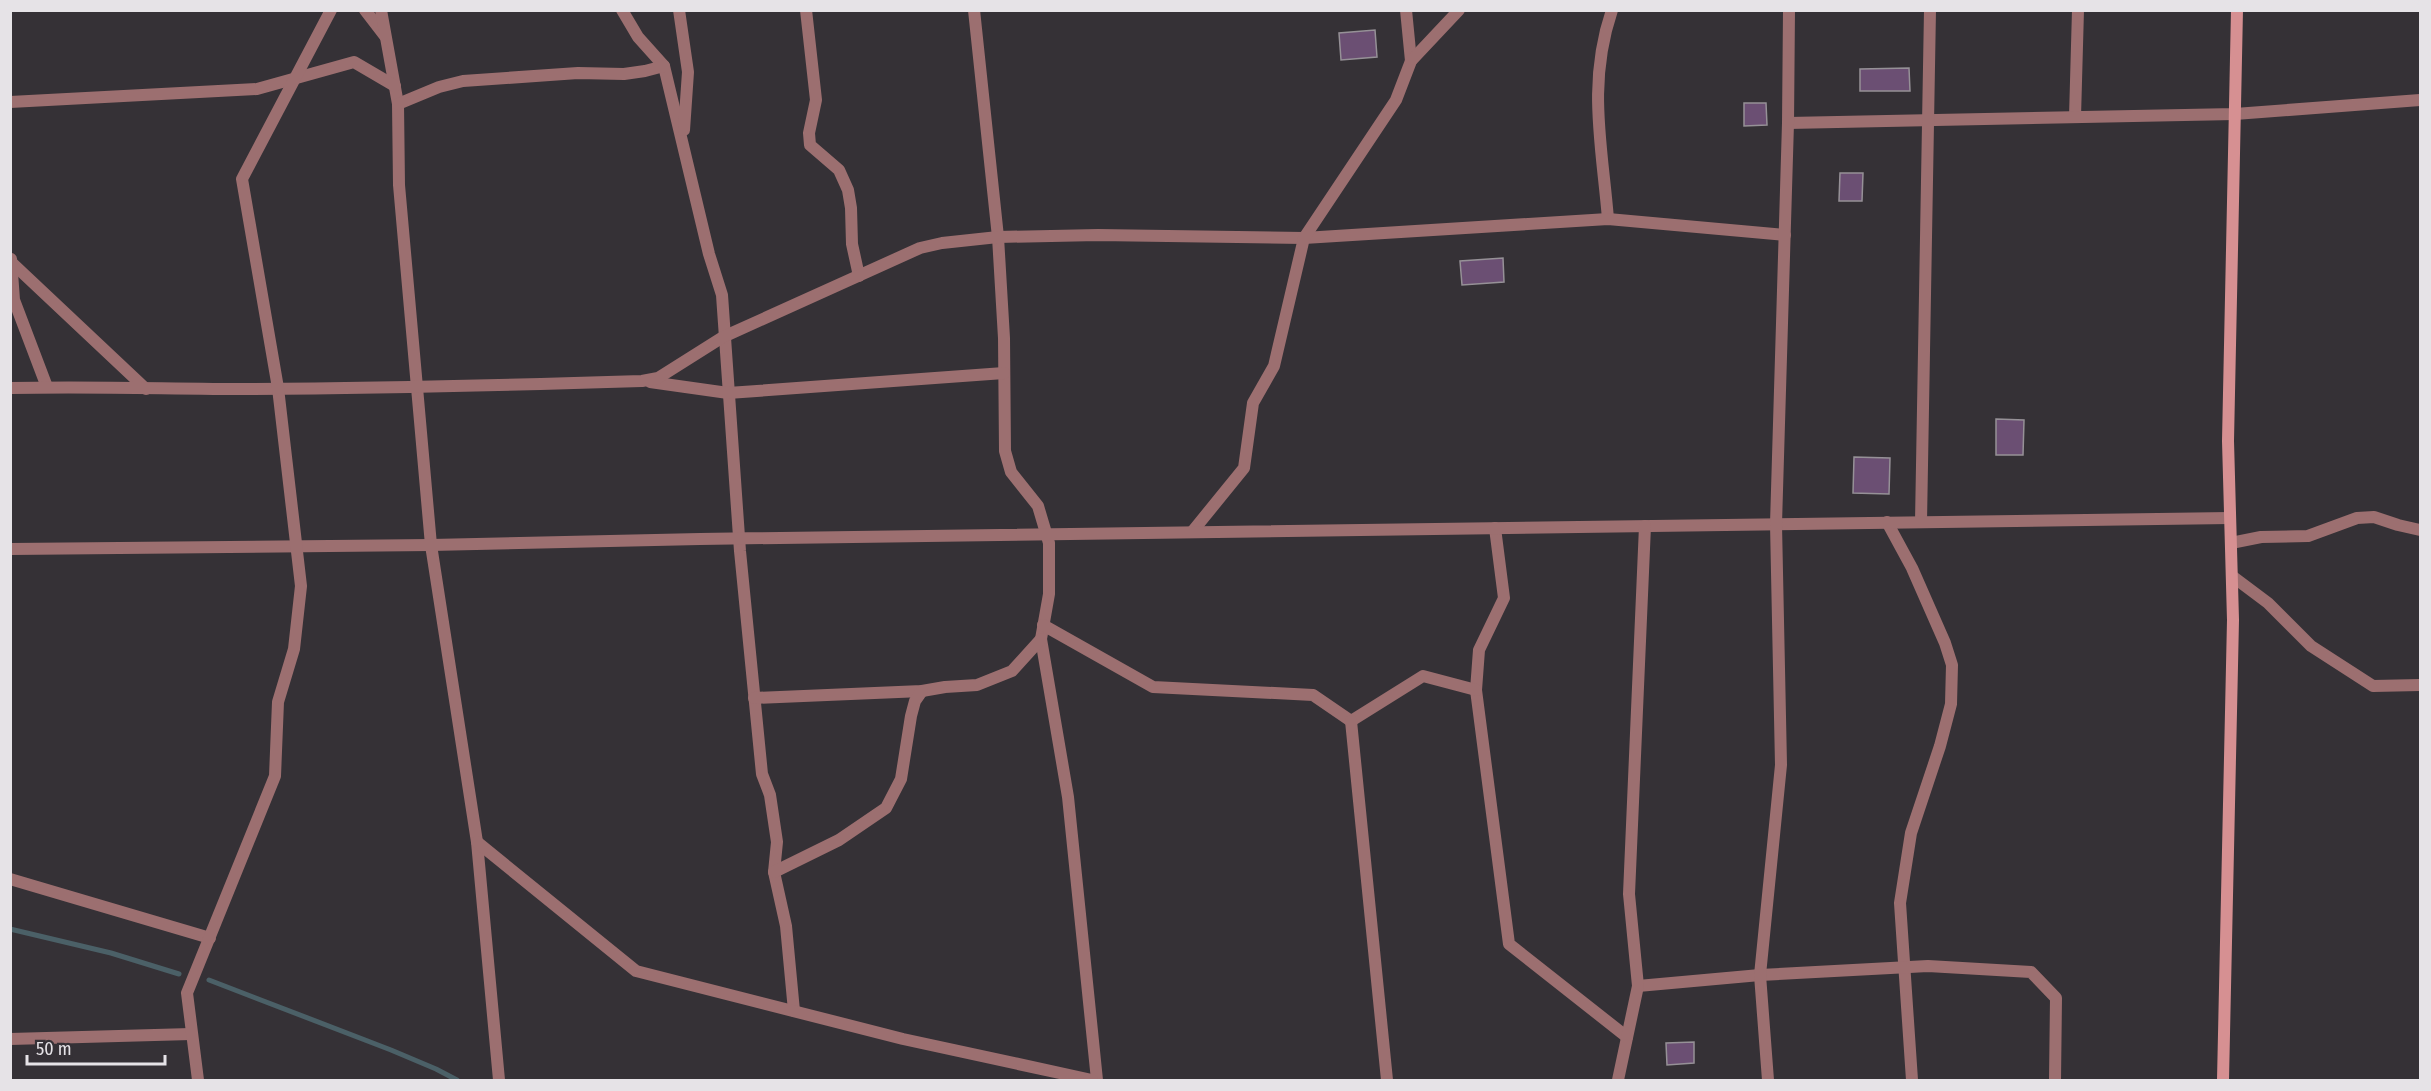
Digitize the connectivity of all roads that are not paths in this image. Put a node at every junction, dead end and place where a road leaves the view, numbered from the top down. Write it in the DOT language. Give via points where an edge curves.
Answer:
graph roads {
  1 [pos="331,10"];
  2 [pos="365,10"];
  3 [pos="381,10"];
  4 [pos="622,10"];
  5 [pos="678,10"];
  6 [pos="806,10"];
  7 [pos="974,10"];
  8 [pos="1406,10"];
  9 [pos="1459,10"];
  10 [pos="1612,10"];
  11 [pos="1789,10"];
  12 [pos="1930,10"];
  13 [pos="2079,10"];
  14 [pos="2237,10"];
  15 [pos="386,37"];
  16 [pos="1411,61"];
  17 [pos="664,66"];
  18 [pos="294,79"];
  19 [pos="395,87"];
  20 [pos="2421,100"];
  21 [pos="10,102"];
  22 [pos="398,104"];
  23 [pos="2235,114"];
  24 [pos="2075,117"];
  25 [pos="1928,120"];
  26 [pos="1788,123"];
  27 [pos="683,140"];
  28 [pos="1608,219"];
  29 [pos="1785,235"];
  30 [pos="998,237"];
  31 [pos="1304,238"];
  32 [pos="11,260"];
  33 [pos="859,276"];
  34 [pos="12,303"];
  35 [pos="723,337"];
  36 [pos="1004,373"];
  37 [pos="642,381"];
  38 [pos="47,387"];
  39 [pos="10,388"];
  40 [pos="278,388"];
  41 [pos="417,388"];
  42 [pos="146,389"];
  43 [pos="728,393"];
  44 [pos="2230,518"];
  45 [pos="1887,522"];
  46 [pos="1921,522"];
  47 [pos="1776,524"];
  48 [pos="1645,526"];
  49 [pos="1495,528"];
  50 [pos="2421,530"];
  51 [pos="1192,532"];
  52 [pos="1046,534"];
  53 [pos="739,539"];
  54 [pos="2231,543"];
  55 [pos="431,545"];
  56 [pos="297,546"];
  57 [pos="10,549"];
  58 [pos="2232,576"];
  59 [pos="1043,625"];
  60 [pos="1041,639"];
  61 [pos="2421,685"];
  62 [pos="1476,690"];
  63 [pos="922,691"];
  64 [pos="754,698"];
  65 [pos="1351,721"];
  66 [pos="477,842"];
  67 [pos="774,872"];
  68 [pos="10,879"];
  69 [pos="210,938"];
  70 [pos="1903,968"];
  71 [pos="1760,975"];
  72 [pos="1638,986"];
  73 [pos="794,1011"];
  74 [pos="191,1034"];
  75 [pos="1627,1037"];
  76 [pos="10,1039"];
  77 [pos="198,1080"];
  78 [pos="499,1080"];
  79 [pos="1092,1080"];
  80 [pos="1097,1080"];
  81 [pos="1387,1080"];
  82 [pos="1618,1080"];
  83 [pos="1768,1080"];
  84 [pos="1912,1080"];
  85 [pos="2055,1080"];
  86 [pos="2223,1080"];
  1 -- 18 [label="street"];
  2 -- 15 [label="street"];
  3 -- 15 [label="street"];
  4 -- 17 [label="street" via="638,37"];
  5 -- 27 [label="street" via="688,72"];
  6 -- 33 [label="street" via="816,100 810,145 839,170 848,190"];
  7 -- 30 [label="street"];
  8 -- 16 [label="street"];
  9 -- 16 [label="street"];
  10 -- 28 [label="street" via="1602,45 1597,98"];
  11 -- 26 [label="street"];
  12 -- 25 [label="street"];
  13 -- 24 [label="street"];
  14 -- 23 [label="street"];
  15 -- 19 [label="street"];
  16 -- 31 [label="street" via="1396,100"];
  17 -- 22 [label="street" via="624,74 463,81"];
  17 -- 27 [label="street"];
  18 -- 19 [label="street" via="354,62"];
  18 -- 21 [label="street" via="257,89"];
  18 -- 40 [label="street" via="242,179"];
  19 -- 22 [label="street"];
  20 -- 23 [label="street"];
  22 -- 41 [label="street" via="399,185"];
  23 -- 24 [label="street"];
  23 -- 44 [label="street"];
  24 -- 25 [label="street"];
  25 -- 26 [label="street"];
  25 -- 46 [label="street"];
  26 -- 29 [label="street"];
  27 -- 35 [label="street" via="722,295"];
  28 -- 29 [label="street"];
  28 -- 31 [label="street"];
  29 -- 47 [label="street"];
  30 -- 31 [label="street" via="1098,234"];
  30 -- 33 [label="street" via="920,248"];
  30 -- 36 [label="street"];
  31 -- 51 [label="street" via="1274,366 1253,403 1244,468"];
  32 -- 34 [label="street"];
  32 -- 42 [label="street"];
  33 -- 35 [label="street"];
  34 -- 38 [label="street"];
  35 -- 37 [label="street" via="658,378"];
  35 -- 43 [label="street"];
  36 -- 43 [label="street"];
  36 -- 52 [label="street" via="1005,451 1011,472 1038,506"];
  37 -- 41 [label="street"];
  37 -- 43 [label="street"];
  38 -- 39 [label="street"];
  38 -- 42 [label="street"];
  40 -- 41 [label="street"];
  40 -- 42 [label="street"];
  40 -- 56 [label="street"];
  41 -- 55 [label="street"];
  43 -- 53 [label="street"];
  44 -- 46 [label="street"];
  44 -- 54 [label="street"];
  45 -- 46 [label="street"];
  45 -- 47 [label="street"];
  45 -- 70 [label="street" via="1912,568 1952,665 1951,704 1909,845 1900,903"];
  47 -- 48 [label="street"];
  47 -- 71 [label="street" via="1781,765"];
  48 -- 49 [label="street"];
  48 -- 72 [label="street" via="1629,894"];
  49 -- 51 [label="street"];
  49 -- 62 [label="street" via="1504,598 1479,650"];
  50 -- 54 [label="street" via="2374,517 2357,518 2308,536 2261,537"];
  51 -- 52 [label="street"];
  52 -- 53 [label="street"];
  52 -- 59 [label="street" via="1049,594"];
  53 -- 55 [label="street"];
  53 -- 64 [label="street"];
  54 -- 58 [label="street"];
  55 -- 56 [label="street"];
  55 -- 66 [label="street"];
  56 -- 57 [label="street"];
  56 -- 69 [label="street" via="300,586 294,649 278,702 275,776"];
  58 -- 61 [label="street" via="2268,603 2311,646 2373,686"];
  58 -- 86 [label="street"];
  59 -- 60 [label="street"];
  59 -- 65 [label="street" via="1153,687 1313,695"];
  60 -- 63 [label="street" via="1012,671 977,686"];
  60 -- 80 [label="street" via="1068,797"];
  62 -- 65 [label="street" via="1423,676"];
  62 -- 75 [label="street" via="1509,944"];
  63 -- 64 [label="street"];
  63 -- 67 [label="street" via="911,716 901,779 886,808 838,840"];
  64 -- 67 [label="street" via="762,774 770,795 777,842"];
  65 -- 81 [label="street"];
  66 -- 73 [label="street" via="636,971"];
  66 -- 78 [label="street"];
  67 -- 73 [label="street" via="786,926"];
  68 -- 69 [label="street"];
  69 -- 74 [label="street" via="187,993"];
  70 -- 71 [label="street"];
  70 -- 84 [label="street"];
  70 -- 85 [label="street" via="2031,972 2056,998"];
  71 -- 72 [label="street"];
  71 -- 83 [label="street"];
  72 -- 75 [label="street"];
  73 -- 79 [label="street"];
  74 -- 76 [label="street"];
  74 -- 77 [label="street"];
  75 -- 82 [label="street"];
}
